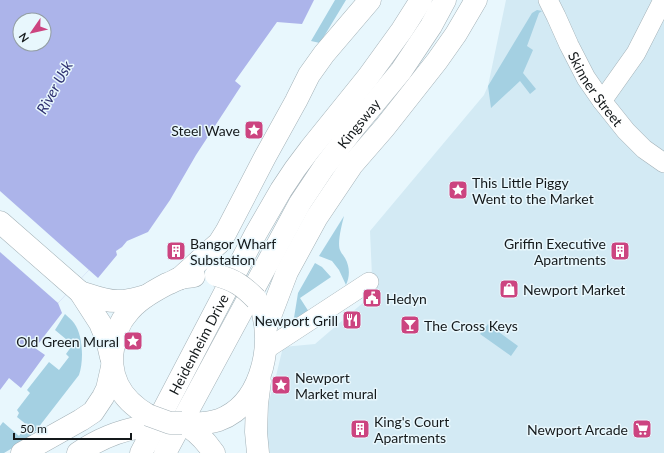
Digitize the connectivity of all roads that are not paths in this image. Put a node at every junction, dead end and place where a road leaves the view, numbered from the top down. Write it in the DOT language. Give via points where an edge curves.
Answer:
graph roads {
  1 [pos="370,0"];
  2 [pos="421,0"];
  3 [pos="445,0"];
  4 [pos="476,0"];
  5 [pos="548,0"];
  6 [pos="663,0"];
  7 [pos="602,101"];
  8 [pos="664,163"];
  9 [pos="0,222"];
  10 [pos="255,236"];
  11 [pos="276,249"];
  12 [pos="179,278"];
  13 [pos="369,282"];
  14 [pos="77,289"];
  15 [pos="146,296"];
  16 [pos="266,327"];
  17 [pos="265,350"];
  18 [pos="112,364"];
  19 [pos="261,374"];
  20 [pos="144,421"];
  21 [pos="183,424"];
  22 [pos="22,453"];
  23 [pos="78,453"];
  24 [pos="140,453"];
  25 [pos="165,453"];
  26 [pos="214,453"];
  27 [pos="258,453"];
  1 -- 12 [label="main road" via="309,75 219,243"];
  2 -- 10 [label="main road, Kingsway" via="368,76 295,169"];
  3 -- 11 [label="main road, Kingsway" via="401,71 324,167 300,203"];
  4 -- 16 [label="main road" via="437,61 352,165 317,217 287,272"];
  5 -- 7 [label="street, Skinner Street" via="586,78"];
  6 -- 7 [label="street" via="636,53"];
  7 -- 8 [label="street, Skinner Street" via="644,149"];
  9 -- 14 [label="main road"];
  10 -- 24 [label="main road, Heidenheim Drive"];
  11 -- 25 [label="main road, Heidenheim Drive"];
  12 -- 15 [label="main road"];
  12 -- 16 [label="main road, bridge" via="216,275 231,279 256,299 263,312"];
  13 -- 17 [label="street"];
  14 -- 15 [label="main road" via="98,298 119,301"];
  14 -- 18 [label="main road" via="100,323"];
  15 -- 18 [label="main road" via="126,314 120,324 113,348"];
  16 -- 17 [label="main road"];
  17 -- 19 [label="main road"];
  18 -- 20 [label="main road" via="124,395"];
  18 -- 22 [label="main road" via="103,397 93,412"];
  19 -- 21 [label="main road" via="246,401 230,414 210,422"];
  19 -- 27 [label="main road" via="257,404"];
  20 -- 21 [label="main road"];
  20 -- 23 [label="main road" via="131,429 106,437"];
  21 -- 26 [label="main road" via="204,440"];
}
